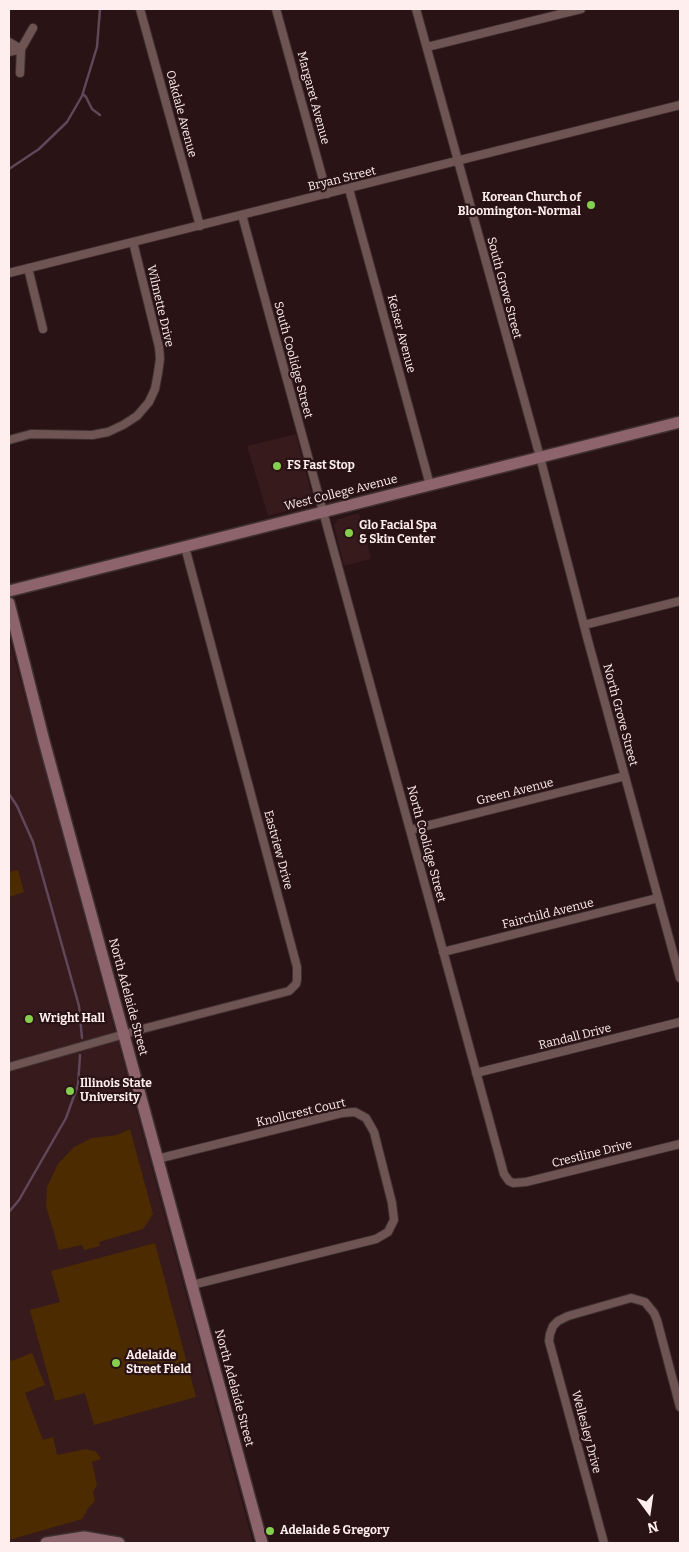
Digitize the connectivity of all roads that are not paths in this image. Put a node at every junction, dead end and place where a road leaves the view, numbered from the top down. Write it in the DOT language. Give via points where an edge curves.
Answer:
graph roads {
  1 [pos="140,9"];
  2 [pos="276,9"];
  3 [pos="416,9"];
  4 [pos="581,9"];
  5 [pos="33,28"];
  6 [pos="9,42"];
  7 [pos="427,47"];
  8 [pos="21,49"];
  9 [pos="9,52"];
  10 [pos="20,73"];
  11 [pos="680,105"];
  12 [pos="458,161"];
  13 [pos="349,189"];
  14 [pos="328,194"];
  15 [pos="242,215"];
  16 [pos="200,226"];
  17 [pos="133,242"];
  18 [pos="28,268"];
  19 [pos="9,273"];
  20 [pos="43,329"];
  21 [pos="680,422"];
  22 [pos="9,440"];
  23 [pos="540,457"];
  24 [pos="430,485"];
  25 [pos="324,511"];
  26 [pos="185,547"];
  27 [pos="9,591"];
  28 [pos="680,601"];
  29 [pos="9,603"];
  30 [pos="584,625"];
  31 [pos="625,776"];
  32 [pos="410,830"];
  33 [pos="658,898"];
  34 [pos="444,952"];
  35 [pos="680,978"];
  36 [pos="680,1022"];
  37 [pos="124,1035"];
  38 [pos="9,1067"];
  39 [pos="476,1073"];
  40 [pos="680,1144"];
  41 [pos="157,1159"];
  42 [pos="509,1181"];
  43 [pos="192,1285"];
  44 [pos="680,1407"];
  45 [pos="46,1543"];
  46 [pos="119,1543"];
  47 [pos="262,1543"];
  48 [pos="604,1543"];
  1 -- 16 [label="street, Oakdale Avenue"];
  2 -- 14 [label="street, Margaret Avenue"];
  3 -- 7 [label="street, South Grove Street"];
  4 -- 7 [label="street"];
  5 -- 8 [label="street"];
  6 -- 8 [label="street"];
  7 -- 12 [label="street, South Grove Street"];
  8 -- 9 [label="street"];
  8 -- 10 [label="street"];
  11 -- 12 [label="street, Bryan Street"];
  12 -- 13 [label="street, Bryan Street"];
  12 -- 23 [label="street, South Grove Street"];
  13 -- 14 [label="street, Bryan Street"];
  13 -- 24 [label="street, Keiser Avenue"];
  14 -- 15 [label="street, Bryan Street"];
  15 -- 16 [label="street, Bryan Street"];
  15 -- 25 [label="street, South Coolidge Street"];
  16 -- 17 [label="street, Bryan Street"];
  17 -- 18 [label="street, Bryan Street"];
  17 -- 22 [label="street, Wilmette Drive" via="159,347 158,373 149,402 136,416 108,432 92,435 31,434"];
  18 -- 19 [label="street, Bryan Street"];
  18 -- 20 [label="street"];
  21 -- 23 [label="street, West College Avenue"];
  23 -- 24 [label="street, West College Avenue"];
  23 -- 30 [label="street, North Grove Street"];
  24 -- 25 [label="street, West College Avenue"];
  25 -- 26 [label="street, West College Avenue"];
  25 -- 32 [label="street, North Coolidge Street"];
  26 -- 27 [label="street, West College Avenue"];
  26 -- 37 [label="street, Eastview Drive" via="298,978 289,991"];
  28 -- 30 [label="street"];
  29 -- 37 [label="street, North Adelaide Street"];
  30 -- 31 [label="street, North Grove Street"];
  31 -- 32 [label="street, Green Avenue"];
  31 -- 33 [label="street, North Grove Street"];
  32 -- 34 [label="street, North Coolidge Street"];
  33 -- 34 [label="street, Fairchild Avenue"];
  33 -- 35 [label="street, North Grove Street"];
  34 -- 39 [label="street, North Coolidge Street"];
  36 -- 39 [label="street, Randall Drive"];
  37 -- 38 [label="street, Eastview Drive"];
  37 -- 41 [label="street, North Adelaide Street"];
  39 -- 42 [label="street, North Coolidge Street" via="504,1174"];
  40 -- 42 [label="street, Crestline Drive" via="517,1184"];
  41 -- 43 [label="street, North Adelaide Street"];
  41 -- 43 [label="street, Knollcrest Court" via="342,1113 355,1112 366,1118 374,1132 392,1203 394,1220 388,1232 376,1239"];
  43 -- 47 [label="street, North Adelaide Street"];
  44 -- 48 [label="street, Wellesley Drive" via="657,1320 645,1302 631,1298 568,1316 553,1326 549,1341"];
  45 -- 46 [label="street" via="84,1537"];
}
